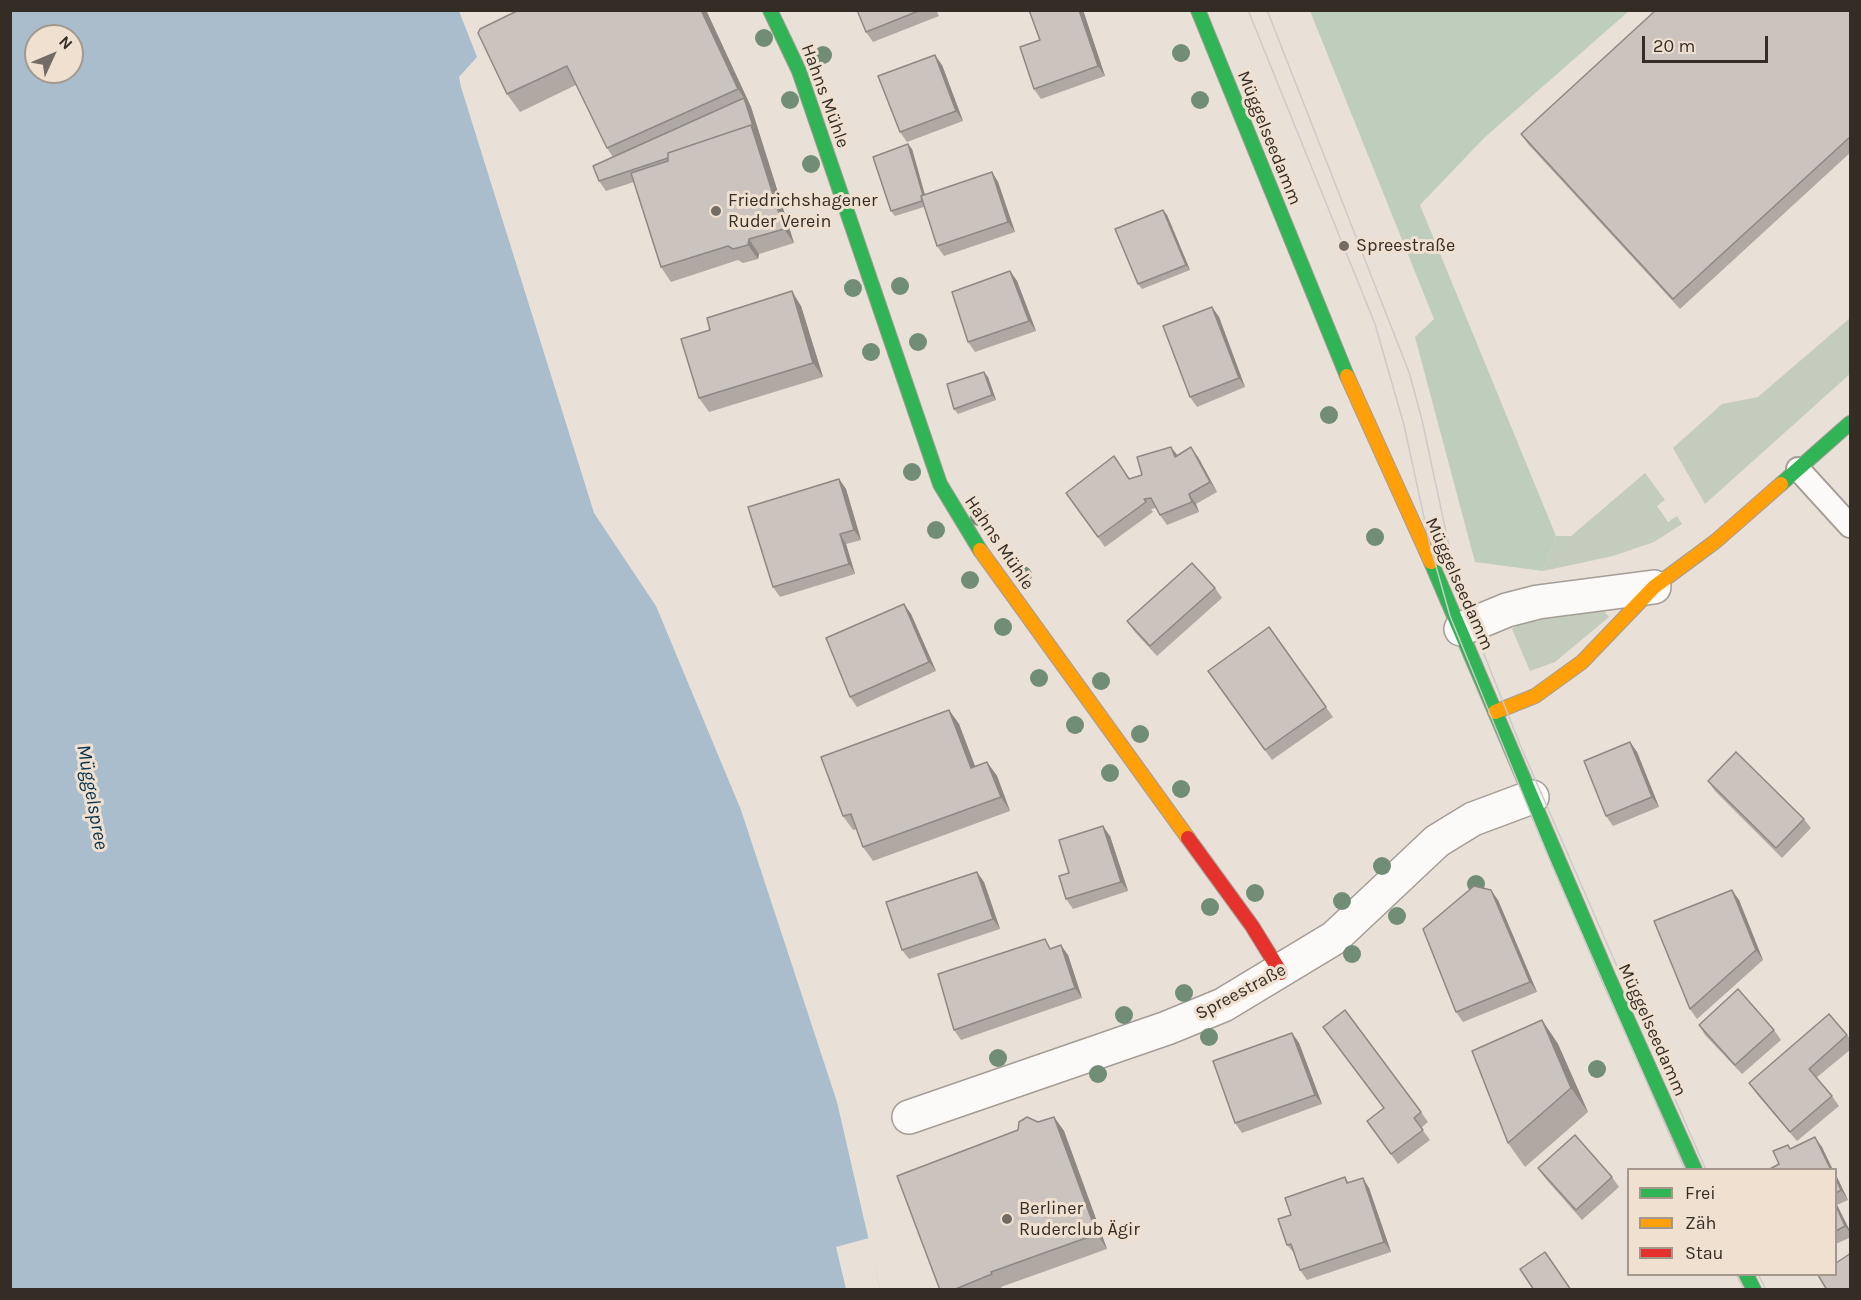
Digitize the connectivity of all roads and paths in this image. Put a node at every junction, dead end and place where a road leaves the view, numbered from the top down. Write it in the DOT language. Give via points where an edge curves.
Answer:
graph roads {
  1 [pos="770,10"];
  2 [pos="1198,10"];
  3 [pos="1851,423"];
  4 [pos="1798,469"];
  5 [pos="1851,526"];
  6 [pos="1654,587"];
  7 [pos="1461,629"];
  8 [pos="1495,712"];
  9 [pos="1532,797"];
  10 [pos="1281,973"];
  11 [pos="909,1117"];
  12 [pos="1694,1168"];
  13 [pos="1747,1276"];
  14 [pos="1754,1290"];
  1 -- 10 [label="street, Hahns Mühle" via="799,71 945,493 966,531 1252,926"];
  2 -- 7 [label="street, Müggelseedamm" via="1331,341"];
  3 -- 4 [label="street"];
  4 -- 5 [label="lane"];
  4 -- 6 [label="street" via="1716,541"];
  6 -- 7 [label="street" via="1538,602"];
  6 -- 8 [label="street" via="1582,662 1535,696"];
  7 -- 8 [label="street, Müggelseedamm"];
  8 -- 9 [label="street, Müggelseedamm"];
  9 -- 10 [label="street, Spreestraße" via="1473,819 1437,841 1334,938"];
  9 -- 12 [label="street, Müggelseedamm"];
  10 -- 11 [label="street, Spreestraße" via="1223,1005 1167,1028"];
  13 -- 14 [label="street"];
}
